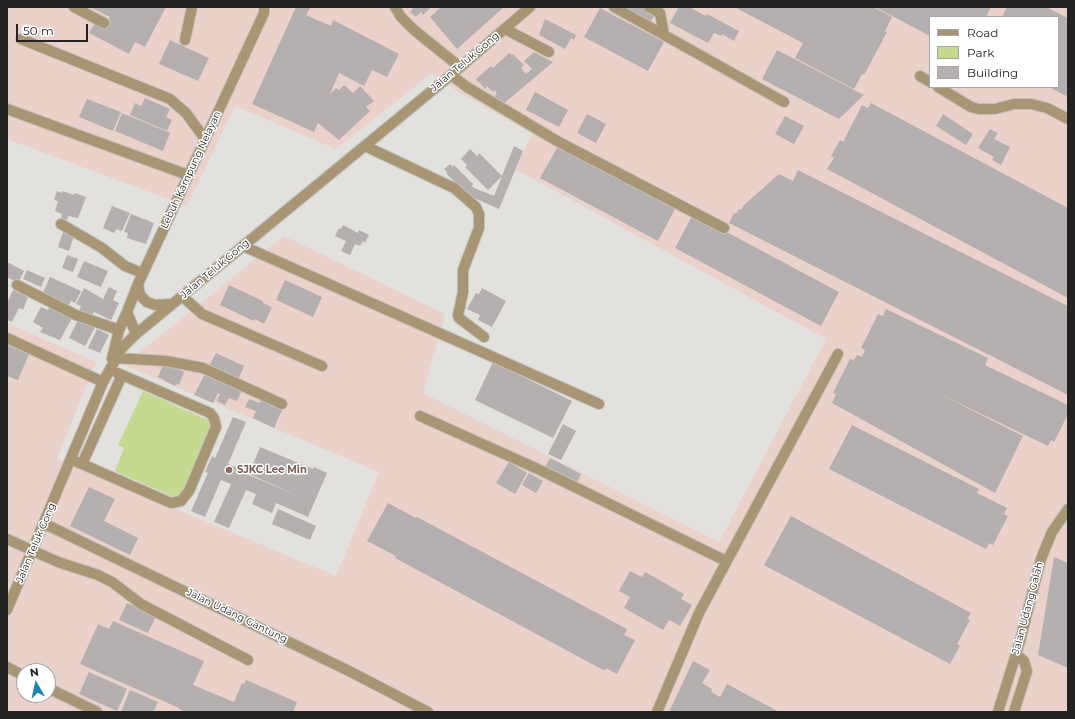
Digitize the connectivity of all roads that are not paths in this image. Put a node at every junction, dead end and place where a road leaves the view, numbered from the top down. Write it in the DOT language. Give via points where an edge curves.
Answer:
graph roads {
  1 [pos="74,7"];
  2 [pos="192,7"];
  3 [pos="264,7"];
  4 [pos="395,7"];
  5 [pos="530,7"];
  6 [pos="614,7"];
  7 [pos="648,7"];
  8 [pos="104,23"];
  9 [pos="505,28"];
  10 [pos="664,35"];
  11 [pos="21,39"];
  12 [pos="185,40"];
  13 [pos="549,52"];
  14 [pos="460,67"];
  15 [pos="451,75"];
  16 [pos="920,76"];
  17 [pos="929,81"];
  18 [pos="940,88"];
  19 [pos="784,102"];
  20 [pos="7,109"];
  21 [pos="1068,119"];
  22 [pos="205,139"];
  23 [pos="365,146"];
  24 [pos="188,175"];
  25 [pos="61,224"];
  26 [pos="724,228"];
  27 [pos="243,246"];
  28 [pos="142,273"];
  29 [pos="138,284"];
  30 [pos="17,285"];
  31 [pos="182,296"];
  32 [pos="174,304"];
  33 [pos="127,312"];
  34 [pos="119,330"];
  35 [pos="136,334"];
  36 [pos="484,337"];
  37 [pos="7,338"];
  38 [pos="838,354"];
  39 [pos="112,365"];
  40 [pos="322,366"];
  41 [pos="122,375"];
  42 [pos="103,382"];
  43 [pos="282,404"];
  44 [pos="599,404"];
  45 [pos="420,416"];
  46 [pos="71,460"];
  47 [pos="82,464"];
  48 [pos="1068,509"];
  49 [pos="45,524"];
  50 [pos="7,539"];
  51 [pos="32,551"];
  52 [pos="726,561"];
  53 [pos="7,610"];
  54 [pos="1016,654"];
  55 [pos="248,660"];
  56 [pos="56,692"];
  57 [pos="97,712"];
  58 [pos="428,712"];
  59 [pos="657,712"];
  60 [pos="998,712"];
  61 [pos="1014,712"];
  1 -- 8 [label="street"];
  2 -- 12 [label="street"];
  3 -- 22 [label="street, Lebuh Kampung Nelayan" via="264,13"];
  4 -- 14 [label="street" via="414,30"];
  5 -- 9 [label="street, Jalan Teluk Gong"];
  6 -- 10 [label="street"];
  7 -- 10 [label="street" via="660,13"];
  9 -- 13 [label="street"];
  9 -- 14 [label="street, Jalan Teluk Gong"];
  10 -- 19 [label="street"];
  11 -- 22 [label="street" via="170,100 186,113"];
  14 -- 15 [label="street, Jalan Teluk Gong"];
  15 -- 23 [label="street, Jalan Teluk Gong"];
  15 -- 26 [label="street" via="557,141"];
  16 -- 17 [label="street"];
  18 -- 21 [label="street" via="971,107 979,109 1031,104 1047,108"];
  20 -- 24 [label="street"];
  22 -- 24 [label="street, Lebuh Kampung Nelayan"];
  23 -- 27 [label="street, Jalan Teluk Gong"];
  23 -- 36 [label="street" via="454,188 467,197 478,210 479,228 463,270 463,292 458,315"];
  24 -- 28 [label="street, Lebuh Kampung Nelayan"];
  25 -- 28 [label="street" via="102,248 125,266"];
  27 -- 31 [label="street, Jalan Teluk Gong"];
  27 -- 44 [label="street"];
  28 -- 29 [label="street, Lebuh Kampung Nelayan"];
  29 -- 32 [label="street" via="140,296 147,302 156,305"];
  29 -- 33 [label="street, Lebuh Kampung Nelayan"];
  30 -- 34 [label="street" via="76,315"];
  31 -- 32 [label="street, Jalan Teluk Gong"];
  31 -- 40 [label="street" via="207,317"];
  32 -- 35 [label="street, Jalan Teluk Gong"];
  33 -- 34 [label="street, Lebuh Kampung Nelayan"];
  33 -- 35 [label="street"];
  34 -- 39 [label="street, Lebuh Kampung Nelayan"];
  35 -- 39 [label="street, Jalan Teluk Gong"];
  37 -- 42 [label="street"];
  38 -- 52 [label="street"];
  39 -- 41 [label="street"];
  39 -- 42 [label="street, Jalan Teluk Gong"];
  39 -- 43 [label="street" via="166,361 204,368"];
  41 -- 47 [label="street"];
  41 -- 47 [label="street" via="210,413 214,418 216,427 189,491 182,501 171,503"];
  42 -- 46 [label="street, Jalan Teluk Gong"];
  45 -- 52 [label="street" via="540,470"];
  46 -- 47 [label="street"];
  46 -- 49 [label="street, Jalan Teluk Gong"];
  48 -- 54 [label="street, Jalan Udang Galah" via="1052,532 1045,548"];
  49 -- 51 [label="street, Jalan Teluk Gong"];
  49 -- 58 [label="street, Jalan Udang Gantung" via="335,664"];
  50 -- 51 [label="street"];
  51 -- 53 [label="street, Jalan Teluk Gong"];
  51 -- 55 [label="street" via="112,582 141,604"];
  52 -- 59 [label="street" via="692,627"];
  54 -- 60 [label="street, Jalan Udang Galah"];
  54 -- 61 [label="street" via="1024,661 1027,671"];
  56 -- 57 [label="street"];
}
